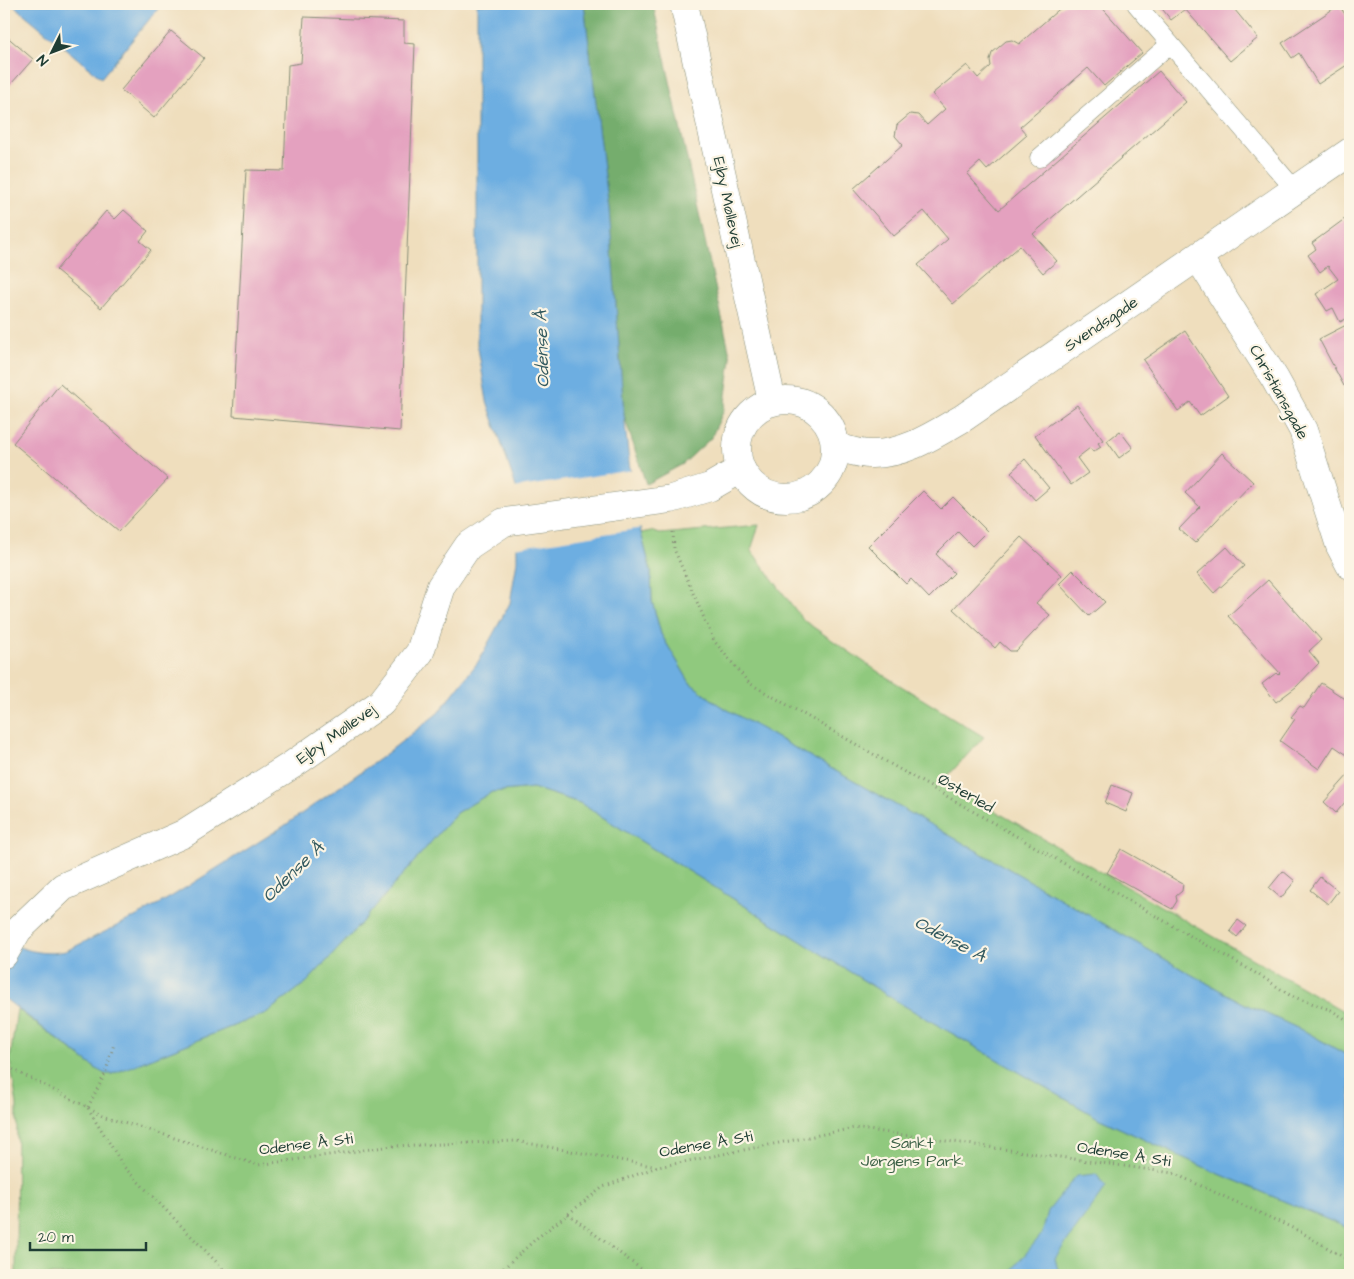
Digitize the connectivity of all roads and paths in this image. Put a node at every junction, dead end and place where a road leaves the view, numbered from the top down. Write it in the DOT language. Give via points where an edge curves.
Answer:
graph roads {
  1 [pos="684,4"];
  2 [pos="1136,4"];
  3 [pos="1170,44"];
  4 [pos="1350,152"];
  5 [pos="1039,158"];
  6 [pos="1295,190"];
  7 [pos="1198,257"];
  8 [pos="772,401"];
  9 [pos="836,447"];
  10 [pos="741,469"];
  11 [pos="671,499"];
  12 [pos="1350,565"];
  13 [pos="4,954"];
  14 [pos="1350,1022"];
  15 [pos="114,1044"];
  16 [pos="4,1065"];
  17 [pos="88,1107"];
  18 [pos="658,1167"];
  19 [pos="568,1214"];
  20 [pos="1350,1261"];
  21 [pos="229,1275"];
  22 [pos="496,1275"];
  23 [pos="650,1275"];
  1 -- 8 [label="street, Ejby Møllevej"];
  2 -- 3 [label="lane"];
  3 -- 5 [label="lane"];
  3 -- 6 [label="lane"];
  4 -- 6 [label="street, Svendsgade"];
  6 -- 7 [label="street, Svendsgade"];
  7 -- 9 [label="street, Svendsgade" via="963,418 927,439 897,452 868,454"];
  7 -- 12 [label="street, Christiansgade" via="1304,430 1340,546"];
  8 -- 9 [label="street" via="808,404 826,420"];
  8 -- 10 [label="street" via="753,412 742,425 737,445"];
  9 -- 10 [label="street" via="833,464 823,482 809,492 788,498 771,496 752,483"];
  10 -- 11 [label="street, Ejby Møllevej" via="710,487"];
  11 -- 13 [label="street, Ejby Møllevej" via="504,522 468,546 441,586 420,652 381,703 184,834 64,887 18,930"];
  11 -- 14 [label="path, Østerled" via="674,548 714,641 749,683 1291,996 1330,1010"];
  15 -- 17 [label="path" via="105,1074"];
  16 -- 17 [label="path, Odense Å Sti"];
  17 -- 18 [label="path, Odense Å Sti" via="103,1115 258,1165 392,1146 516,1141"];
  17 -- 21 [label="path" via="124,1167"];
  18 -- 19 [label="path" via="603,1187"];
  18 -- 20 [label="path, Odense Å Sti" via="854,1128 1173,1173 1299,1231"];
  19 -- 22 [label="path"];
  19 -- 23 [label="path"];
}
